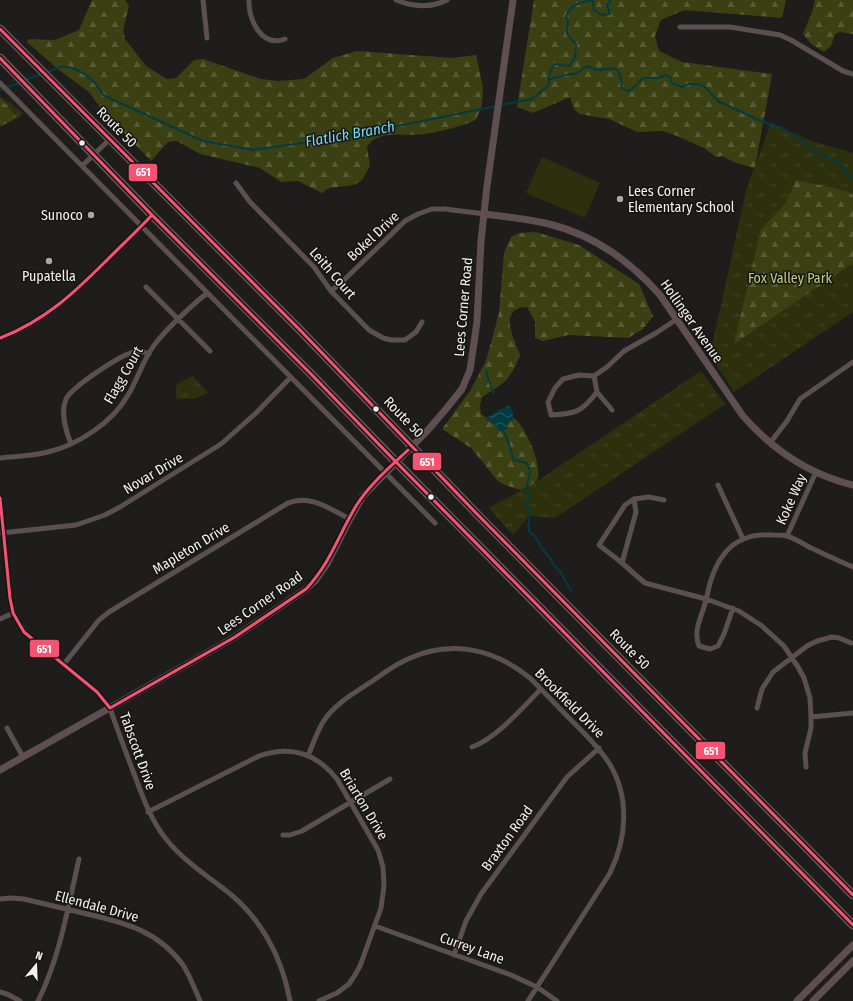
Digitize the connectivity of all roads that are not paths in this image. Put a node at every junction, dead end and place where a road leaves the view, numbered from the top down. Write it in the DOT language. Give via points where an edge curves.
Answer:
graph roads {
  1 [pos="203,0"];
  2 [pos="249,0"];
  3 [pos="396,0"];
  4 [pos="447,0"];
  5 [pos="513,0"];
  6 [pos="680,27"];
  7 [pos="0,30"];
  8 [pos="207,38"];
  9 [pos="285,39"];
  10 [pos="0,58"];
  11 [pos="853,74"];
  12 [pos="0,83"];
  13 [pos="110,139"];
  14 [pos="94,154"];
  15 [pos="82,166"];
  16 [pos="236,183"];
  17 [pos="485,214"];
  18 [pos="152,215"];
  19 [pos="142,226"];
  20 [pos="146,287"];
  21 [pos="331,291"];
  22 [pos="207,292"];
  23 [pos="179,319"];
  24 [pos="677,319"];
  25 [pos="422,322"];
  26 [pos="0,338"];
  27 [pos="210,351"];
  28 [pos="149,354"];
  29 [pos="853,363"];
  30 [pos="594,376"];
  31 [pos="291,377"];
  32 [pos="597,392"];
  33 [pos="612,410"];
  34 [pos="770,443"];
  35 [pos="71,444"];
  36 [pos="412,446"];
  37 [pos="0,458"];
  38 [pos="396,462"];
  39 [pos="816,472"];
  40 [pos="385,473"];
  41 [pos="718,485"];
  42 [pos="853,485"];
  43 [pos="0,498"];
  44 [pos="634,499"];
  45 [pos="664,500"];
  46 [pos="350,519"];
  47 [pos="435,523"];
  48 [pos="2,533"];
  49 [pos="787,536"];
  50 [pos="743,539"];
  51 [pos="622,562"];
  52 [pos="853,567"];
  53 [pos="706,599"];
  54 [pos="733,608"];
  55 [pos="13,613"];
  56 [pos="0,619"];
  57 [pos="851,643"];
  58 [pos="792,658"];
  59 [pos="64,664"];
  60 [pos="541,689"];
  61 [pos="110,708"];
  62 [pos="757,708"];
  63 [pos="853,713"];
  64 [pos="811,717"];
  65 [pos="8,728"];
  66 [pos="472,747"];
  67 [pos="598,748"];
  68 [pos="308,756"];
  69 [pos="23,757"];
  70 [pos="806,767"];
  71 [pos="0,770"];
  72 [pos="390,779"];
  73 [pos="350,802"];
  74 [pos="148,812"];
  75 [pos="283,834"];
  76 [pos="79,859"];
  77 [pos="853,895"];
  78 [pos="0,900"];
  79 [pos="67,910"];
  80 [pos="853,924"];
  81 [pos="375,926"];
  82 [pos="853,945"];
  83 [pos="454,955"];
  84 [pos="853,961"];
  85 [pos="537,987"];
  86 [pos="0,992"];
  87 [pos="20,1001"];
  88 [pos="38,1001"];
  89 [pos="200,1001"];
  90 [pos="290,1001"];
  91 [pos="318,1001"];
  92 [pos="528,1001"];
  93 [pos="557,1001"];
  94 [pos="797,1001"];
  95 [pos="813,1001"];
  1 -- 8 [label="street"];
  2 -- 9 [label="street" via="250,16 260,33 271,40"];
  3 -- 4 [label="street" via="425,6"];
  5 -- 17 [label="street, Lees Corner Road"];
  6 -- 11 [label="street" via="730,27 780,35 843,71"];
  7 -- 13 [label="highway, Route 50"];
  10 -- 14 [label="highway"];
  12 -- 15 [label="street"];
  13 -- 14 [label="street"];
  13 -- 36 [label="highway, Route 50"];
  14 -- 15 [label="street"];
  14 -- 18 [label="highway"];
  15 -- 19 [label="street"];
  16 -- 21 [label="street, Leith Court" via="250,202 314,267"];
  17 -- 21 [label="street, Bokel Drive" via="445,209 418,214 405,221"];
  17 -- 24 [label="street, Hollinger Avenue" via="550,224 600,244 638,271"];
  17 -- 36 [label="street, Lees Corner Road" via="477,322 470,370 462,389"];
  18 -- 19 [label="street"];
  18 -- 38 [label="highway"];
  19 -- 22 [label="street"];
  19 -- 26 [label="street" via="55,310"];
  20 -- 23 [label="street"];
  21 -- 25 [label="street, Leith Court" via="369,330 383,338 405,340 416,332"];
  22 -- 23 [label="street, Flagg Court"];
  22 -- 31 [label="street"];
  23 -- 27 [label="street"];
  23 -- 28 [label="street, Flagg Court" via="154,345"];
  24 -- 30 [label="street" via="624,351"];
  24 -- 34 [label="street, Hollinger Avenue" via="743,416"];
  28 -- 35 [label="street, Flagg Court" via="128,396 115,414"];
  28 -- 35 [label="street" via="134,352 115,361 99,370 66,398 65,428"];
  29 -- 34 [label="street" via="800,399"];
  30 -- 32 [label="street"];
  30 -- 32 [label="street" via="579,375 563,379 548,402 551,415 576,412 587,405"];
  31 -- 40 [label="street"];
  31 -- 48 [label="street, Novar Drive" via="221,444 120,507 76,525"];
  32 -- 33 [label="street"];
  34 -- 39 [label="street, Hollinger Avenue" via="793,460"];
  35 -- 37 [label="street, Flagg Court" via="48,452"];
  36 -- 38 [label="street, Lees Corner Road"];
  36 -- 77 [label="highway, Route 50"];
  38 -- 40 [label="street, Lees Corner Road"];
  38 -- 80 [label="highway"];
  39 -- 42 [label="street, Hollinger Avenue"];
  39 -- 49 [label="street, Koke Way"];
  40 -- 46 [label="street, Lees Corner Road" via="363,496"];
  40 -- 47 [label="street"];
  41 -- 50 [label="street"];
  43 -- 48 [label="street, Tabscott Drive"];
  44 -- 45 [label="street" via="649,497"];
  44 -- 51 [label="street" via="636,512"];
  44 -- 51 [label="street" via="625,504 599,545"];
  46 -- 59 [label="street, Mapleton Drive" via="309,500 288,503 109,612 99,620"];
  46 -- 61 [label="street, Lees Corner Road" via="327,564 306,589 235,637"];
  48 -- 55 [label="street, Tabscott Drive"];
  49 -- 50 [label="street" via="766,534"];
  49 -- 52 [label="street"];
  50 -- 53 [label="street" via="731,547 715,566"];
  51 -- 53 [label="street" via="645,583"];
  53 -- 54 [label="street"];
  53 -- 54 [label="street" via="696,630 699,646 710,649 718,646"];
  54 -- 58 [label="street" via="762,626 784,646"];
  55 -- 56 [label="street"];
  55 -- 59 [label="street, Tabscott Drive" via="28,636"];
  57 -- 58 [label="street" via="839,638 825,638 807,646"];
  58 -- 62 [label="street" via="773,672 762,689"];
  58 -- 64 [label="street" via="807,686"];
  59 -- 61 [label="street, Tabscott Drive" via="97,692"];
  60 -- 66 [label="street" via="492,737"];
  60 -- 67 [label="street, Brookfield Drive"];
  60 -- 68 [label="street, Brookfield Drive" via="519,669 486,653 455,648 418,654 338,705 323,721"];
  61 -- 69 [label="street, Lees Corner Road"];
  61 -- 74 [label="street, Tabscott Drive"];
  63 -- 64 [label="street"];
  64 -- 70 [label="street" via="805,752"];
  65 -- 69 [label="street"];
  67 -- 83 [label="street, Braxton Road" via="567,777 481,894 466,921"];
  67 -- 85 [label="street, Brookfield Drive" via="613,770 622,794 622,842 610,873"];
  68 -- 73 [label="street, Briarton Drive" via="331,772"];
  68 -- 74 [label="street, Briarton Drive" via="286,750 259,756"];
  69 -- 71 [label="street, Lees Corner Road"];
  72 -- 73 [label="street"];
  73 -- 75 [label="street" via="302,831 290,835"];
  73 -- 81 [label="street, Briarton Drive" via="375,845 383,867 383,899"];
  74 -- 90 [label="street, Tabscott Drive" via="174,849 237,900 265,932 280,961"];
  76 -- 79 [label="street"];
  78 -- 79 [label="street, Ellendale Drive" via="18,898"];
  79 -- 88 [label="street" via="58,949"];
  79 -- 89 [label="street, Ellendale Drive" via="123,923 153,936 182,964"];
  81 -- 83 [label="street, Currey Lane"];
  81 -- 91 [label="street, Briarton Drive" via="360,966 349,984 337,993"];
  82 -- 94 [label="street"];
  83 -- 85 [label="street, Currey Lane"];
  84 -- 95 [label="street"];
  85 -- 92 [label="street, Brookfield Drive"];
  85 -- 93 [label="street, Currey Lane"];
  86 -- 87 [label="street"];
}
